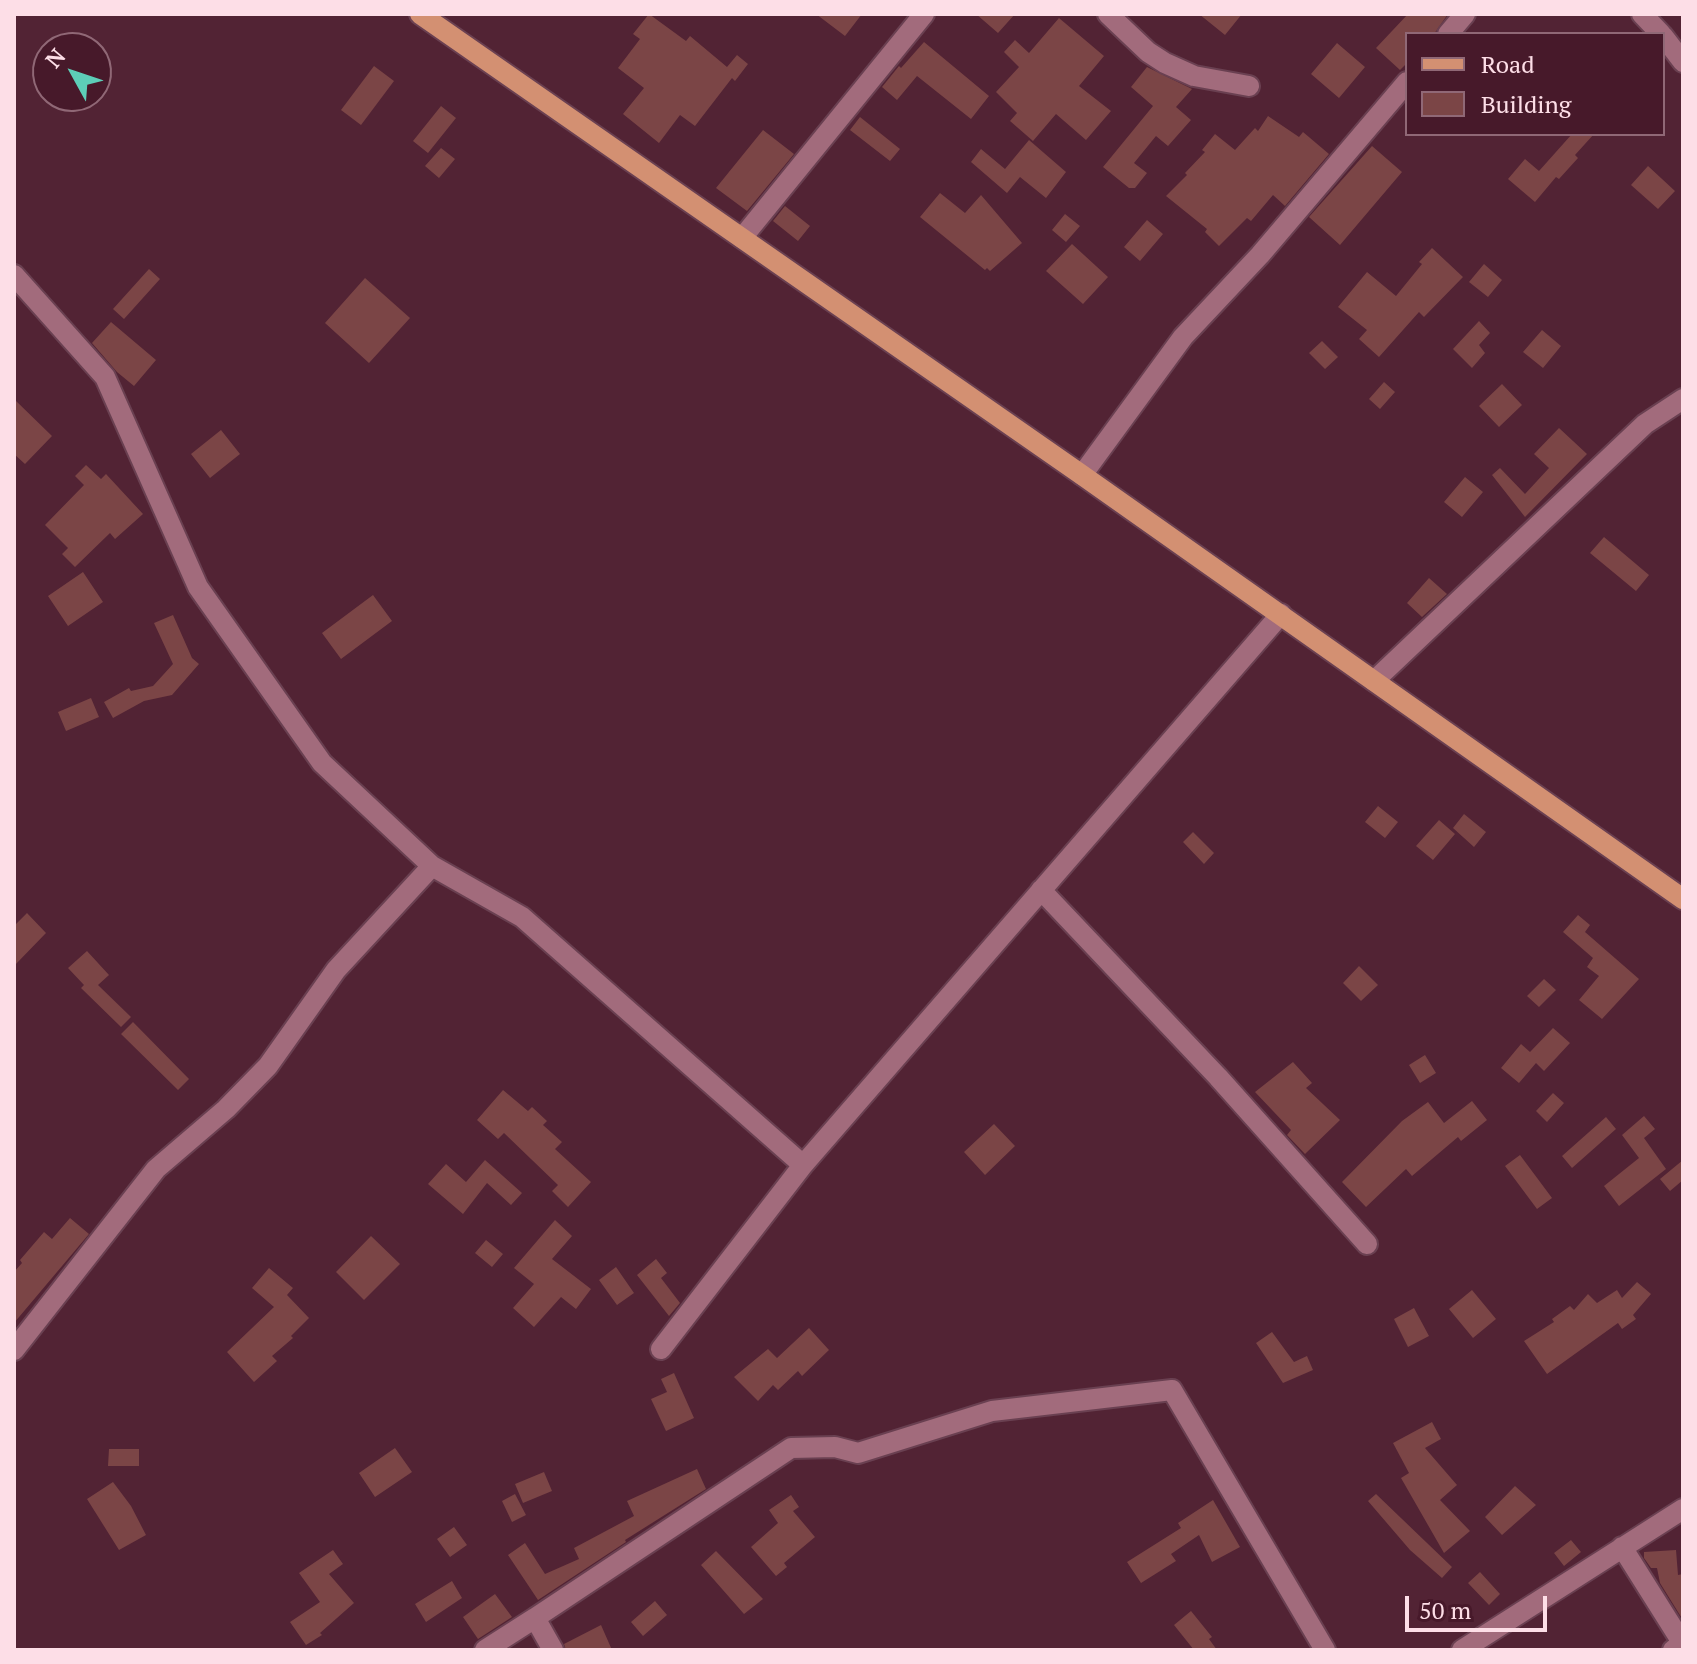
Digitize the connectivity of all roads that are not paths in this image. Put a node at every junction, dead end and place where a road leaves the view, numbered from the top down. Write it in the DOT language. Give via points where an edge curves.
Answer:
graph roads {
  1 [pos="420,14"];
  2 [pos="924,14"];
  3 [pos="1108,14"];
  4 [pos="1465,14"];
  5 [pos="1642,14"];
  6 [pos="1450,32"];
  7 [pos="1659,32"];
  8 [pos="1665,39"];
  9 [pos="1683,62"];
  10 [pos="1405,84"];
  11 [pos="1249,86"];
  12 [pos="742,238"];
  13 [pos="14,275"];
  14 [pos="1683,399"];
  15 [pos="1082,475"];
  16 [pos="1281,614"];
  17 [pos="1374,681"];
  18 [pos="432,866"];
  19 [pos="1041,890"];
  20 [pos="1683,899"];
  21 [pos="803,1165"];
  22 [pos="1367,1244"];
  23 [pos="661,1349"];
  24 [pos="14,1350"];
  25 [pos="1683,1509"];
  26 [pos="1622,1547"];
  27 [pos="535,1618"];
  28 [pos="485,1650"];
  29 [pos="553,1650"];
  30 [pos="1325,1650"];
  31 [pos="1462,1650"];
  32 [pos="1673,1650"];
  1 -- 12 [label="main road"];
  2 -- 12 [label="street"];
  3 -- 11 [label="street" via="1165,63 1194,76"];
  4 -- 6 [label="street"];
  5 -- 7 [label="street"];
  8 -- 9 [label="street"];
  10 -- 15 [label="street" via="1183,337"];
  12 -- 15 [label="main road"];
  13 -- 18 [label="street" via="105,377 198,587 322,763"];
  14 -- 17 [label="street" via="1645,424"];
  15 -- 16 [label="main road"];
  16 -- 17 [label="main road"];
  16 -- 19 [label="street"];
  17 -- 20 [label="main road"];
  18 -- 21 [label="street" via="522,917"];
  18 -- 24 [label="street" via="336,970 268,1066 156,1169"];
  19 -- 21 [label="street"];
  19 -- 22 [label="street"];
  21 -- 23 [label="street"];
  25 -- 26 [label="street"];
  26 -- 31 [label="street"];
  26 -- 32 [label="street" via="1683,1644"];
  27 -- 28 [label="street"];
  27 -- 29 [label="street"];
  27 -- 30 [label="street" via="791,1448 835,1447 858,1453 992,1411 1172,1390"];
}
